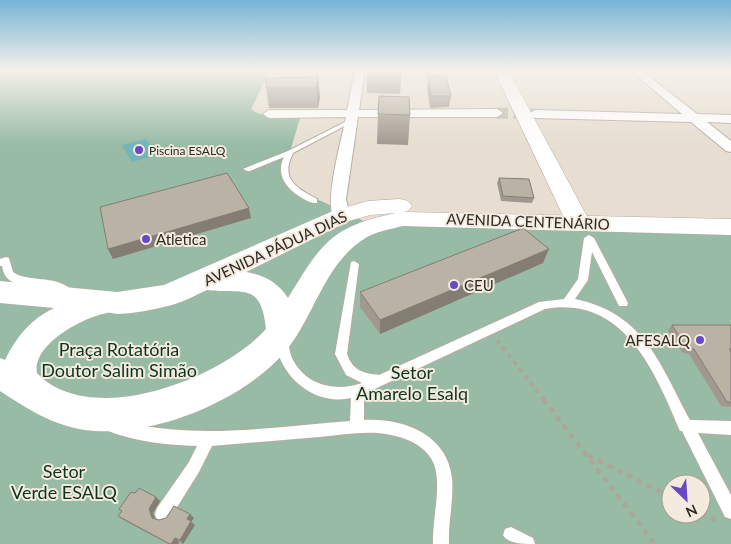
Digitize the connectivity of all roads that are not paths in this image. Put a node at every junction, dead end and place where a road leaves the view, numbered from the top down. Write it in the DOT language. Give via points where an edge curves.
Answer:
graph roads {
  1 [pos="356,95"];
  2 [pos="503,95"];
  3 [pos="513,95"];
  4 [pos="665,95"];
  5 [pos="497,113"];
  6 [pos="269,114"];
  7 [pos="535,114"];
  8 [pos="353,116"];
  9 [pos="692,118"];
  10 [pos="731,119"];
  11 [pos="731,148"];
  12 [pos="290,152"];
  13 [pos="248,169"];
  14 [pos="341,192"];
  15 [pos="314,201"];
  16 [pos="368,208"];
  17 [pos="568,214"];
  18 [pos="731,215"];
  19 [pos="341,216"];
  20 [pos="731,226"];
  21 [pos="344,258"];
  22 [pos="0,263"];
  23 [pos="202,281"];
  24 [pos="0,292"];
  25 [pos="78,300"];
  26 [pos="568,301"];
  27 [pos="117,303"];
  28 [pos="623,303"];
  29 [pos="282,332"];
  30 [pos="0,373"];
  31 [pos="380,381"];
  32 [pos="358,390"];
  33 [pos="31,391"];
  34 [pos="85,413"];
  35 [pos="685,426"];
  36 [pos="357,427"];
  37 [pos="731,428"];
  38 [pos="208,440"];
  39 [pos="731,511"];
  40 [pos="163,514"];
  41 [pos="511,534"];
  42 [pos="441,544"];
  43 [pos="527,544"];
  1 -- 8 [label="street"];
  2 -- 17 [label="main road"];
  3 -- 17 [label="main road"];
  4 -- 9 [label="street"];
  5 -- 8 [label="street"];
  6 -- 8 [label="street"];
  7 -- 9 [label="street"];
  8 -- 12 [label="lane"];
  8 -- 14 [label="street"];
  9 -- 10 [label="street"];
  9 -- 11 [label="street"];
  12 -- 13 [label="lane"];
  12 -- 15 [label="lane" via="283,168 284,175 300,194"];
  14 -- 16 [label="street" via="346,200"];
  14 -- 19 [label="street"];
  16 -- 17 [label="main road, AVENIDA PÁDUA DIAS" via="401,206"];
  16 -- 19 [label="main road, AVENIDA PÁDUA DIAS"];
  17 -- 18 [label="main road, AVENIDA CENTENÁRIO"];
  17 -- 20 [label="main road, AVENIDA CENTENÁRIO"];
  17 -- 21 [label="main road, AVENIDA CENTENÁRIO" via="403,219 360,231"];
  19 -- 23 [label="main road, AVENIDA PÁDUA DIAS"];
  21 -- 29 [label="main road, AVENIDA PÁDUA DIAS"];
  21 -- 31 [label="lane" via="340,354 345,368 353,375"];
  22 -- 25 [label="lane" via="6,260 8,273 14,278 57,284"];
  23 -- 27 [label="main road, AVENIDA PÁDUA DIAS" via="170,294"];
  23 -- 29 [label="main road" via="234,280 264,289 278,303"];
  24 -- 25 [label="main road, AVENIDA PÁDUA DIAS"];
  25 -- 27 [label="main road, AVENIDA PÁDUA DIAS"];
  26 -- 28 [label="lane" via="583,280 589,238"];
  26 -- 31 [label="lane" via="543,304"];
  26 -- 35 [label="lane" via="608,314 632,331 646,348"];
  27 -- 33 [label="main road" via="75,312 60,319 36,339 22,360 20,370 22,380"];
  29 -- 32 [label="lane" via="285,359 300,379 314,388 330,392"];
  29 -- 34 [label="main road, AVENIDA PÁDUA DIAS" via="261,355 239,371 188,398 133,412"];
  30 -- 33 [label="main road, AVENIDA PÁDUA DIAS"];
  31 -- 32 [label="lane"];
  32 -- 36 [label="lane"];
  33 -- 34 [label="main road, AVENIDA PÁDUA DIAS" via="57,405"];
  34 -- 38 [label="lane" via="106,424 148,436"];
  35 -- 37 [label="lane"];
  35 -- 39 [label="lane"];
  36 -- 38 [label="lane"];
  36 -- 42 [label="lane" via="388,426 404,430 431,447 440,460 444,477"];
  38 -- 40 [label="lane" via="194,468"];
  41 -- 43 [label="lane"];
}
